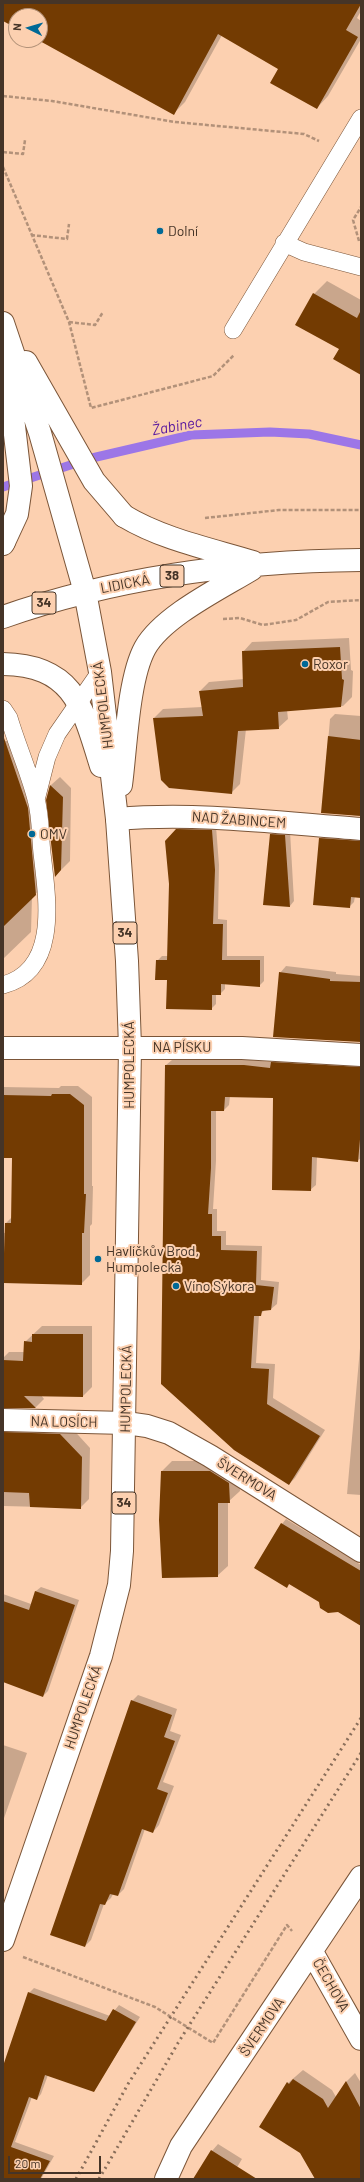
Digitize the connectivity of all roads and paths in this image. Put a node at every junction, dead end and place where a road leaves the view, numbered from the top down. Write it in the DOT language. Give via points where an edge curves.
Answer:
graph roads {
  1 [pos="3,96"];
  2 [pos="361,118"];
  3 [pos="25,140"];
  4 [pos="341,150"];
  5 [pos="3,152"];
  6 [pos="3,167"];
  7 [pos="361,207"];
  8 [pos="69,224"];
  9 [pos="31,235"];
  10 [pos="284,243"];
  11 [pos="358,266"];
  12 [pos="103,312"];
  13 [pos="69,322"];
  14 [pos="3,323"];
  15 [pos="3,327"];
  16 [pos="233,330"];
  17 [pos="238,351"];
  18 [pos="361,510"];
  19 [pos="201,519"];
  20 [pos="4,543"];
  21 [pos="361,560"];
  22 [pos="260,564"];
  23 [pos="85,592"];
  24 [pos="361,600"];
  25 [pos="3,617"];
  26 [pos="221,619"];
  27 [pos="146,647"];
  28 [pos="3,664"];
  29 [pos="100,672"];
  30 [pos="79,704"];
  31 [pos="3,709"];
  32 [pos="9,735"];
  33 [pos="36,800"];
  34 [pos="117,819"];
  35 [pos="361,829"];
  36 [pos="3,985"];
  37 [pos="130,1047"];
  38 [pos="3,1048"];
  39 [pos="361,1055"];
  40 [pos="3,1420"];
  41 [pos="126,1423"];
  42 [pos="361,1551"];
  43 [pos="361,1877"];
  44 [pos="3,1940"];
  45 [pos="312,1952"];
  46 [pos="20,1956"];
  47 [pos="361,2039"];
  48 [pos="166,2179"];
  1 -- 4 [label="path" via="52,101 175,122 304,134"];
  2 -- 4 [label="lane"];
  3 -- 5 [label="path" via="23,154"];
  4 -- 10 [label="lane"];
  6 -- 9 [label="path"];
  7 -- 11 [label="path" via="353,220 360,248"];
  8 -- 9 [label="path" via="67,240"];
  9 -- 13 [label="path"];
  10 -- 11 [label="lane" via="304,252"];
  10 -- 16 [label="lane"];
  12 -- 13 [label="path" via="95,325"];
  13 -- 17 [label="path" via="91,408 212,376"];
  14 -- 22 [label="main road, LIDICKÁ / 38" via="94,481 124,516 158,532"];
  14 -- 23 [label="main road, HUMPOLECKÁ" via="40,433"];
  15 -- 20 [label="main road" via="21,486 17,514"];
  18 -- 19 [label="path" via="279,510"];
  21 -- 22 [label="main road, LIDICKÁ / 38"];
  22 -- 23 [label="main road, LIDICKÁ / 38" via="171,576"];
  22 -- 27 [label="main road, LIDICKÁ / 38" via="185,610 166,625"];
  23 -- 25 [label="main road, 34"];
  23 -- 29 [label="main road, HUMPOLECKÁ / 34"];
  24 -- 26 [label="path" via="328,602 296,620 264,625 240,618"];
  27 -- 34 [label="main road, HUMPOLECKÁ" via="138,665 133,688"];
  28 -- 30 [label="main road, HUMPOLECKÁ / 34" via="29,666 47,672 69,690"];
  29 -- 30 [label="lane"];
  29 -- 34 [label="main road, HUMPOLECKÁ / 34"];
  30 -- 33 [label="lane" via="57,734 47,757"];
  30 -- 34 [label="main road, HUMPOLECKÁ / 34"];
  31 -- 32 [label="lane" via="9,718"];
  32 -- 33 [label="lane"];
  33 -- 36 [label="lane" via="47,900 45,935 41,954 30,969"];
  34 -- 35 [label="main road, NAD ŽABINCEM" via="189,816"];
  34 -- 37 [label="main road, HUMPOLECKÁ / 34"];
  37 -- 38 [label="main road, NA PÍSKU"];
  37 -- 39 [label="main road, NA PÍSKU" via="242,1048"];
  37 -- 41 [label="main road, HUMPOLECKÁ / 34"];
  40 -- 41 [label="main road, NA LOSÍCH"];
  41 -- 42 [label="main road, ŠVERMOVA" via="147,1426 185,1441"];
  41 -- 44 [label="main road, HUMPOLECKÁ / 34" via="122,1551 119,1585 112,1617 101,1656"];
  43 -- 45 [label="main road, ŠVERMOVA"];
  45 -- 46 [label="path" via="287,1925 213,2043 155,2007"];
  45 -- 47 [label="main road, ČECHOVA"];
  45 -- 48 [label="main road, ŠVERMOVA" via="181,2146"];
}
